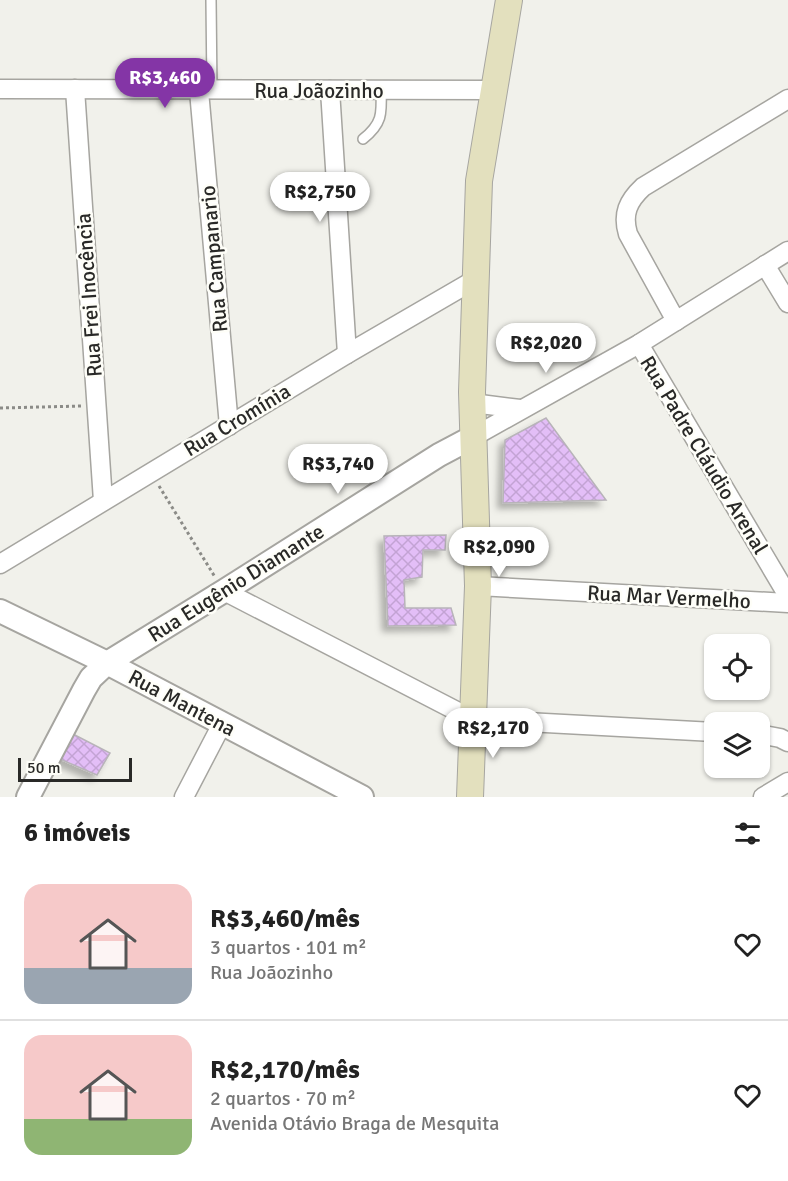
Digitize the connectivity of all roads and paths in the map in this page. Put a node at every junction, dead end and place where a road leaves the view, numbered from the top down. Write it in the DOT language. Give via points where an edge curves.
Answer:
graph roads {
  1 [pos="211,0"];
  2 [pos="509,0"];
  3 [pos="0,89"];
  4 [pos="75,89"];
  5 [pos="330,90"];
  6 [pos="494,90"];
  7 [pos="205,91"];
  8 [pos="381,91"];
  9 [pos="788,99"];
  10 [pos="363,139"];
  11 [pos="788,251"];
  12 [pos="765,265"];
  13 [pos="476,279"];
  14 [pos="788,303"];
  15 [pos="676,321"];
  16 [pos="639,344"];
  17 [pos="347,354"];
  18 [pos="472,404"];
  19 [pos="97,405"];
  20 [pos="0,408"];
  21 [pos="520,409"];
  22 [pos="229,426"];
  23 [pos="473,437"];
  24 [pos="151,473"];
  25 [pos="103,501"];
  26 [pos="0,564"];
  27 [pos="478,586"];
  28 [pos="224,591"];
  29 [pos="788,596"];
  30 [pos="788,603"];
  31 [pos="0,611"];
  32 [pos="107,663"];
  33 [pos="472,719"];
  34 [pos="222,724"];
  35 [pos="704,731"];
  36 [pos="770,736"];
  37 [pos="788,742"];
  38 [pos="788,782"];
  39 [pos="350,794"];
  40 [pos="28,797"];
  41 [pos="184,797"];
  42 [pos="470,797"];
  43 [pos="764,797"];
  1 -- 7 [label="lane"];
  2 -- 6 [label="main road"];
  3 -- 4 [label="street, Rua Joãozinho"];
  4 -- 7 [label="street, Rua Joãozinho"];
  4 -- 19 [label="street, Rua Frei Inocência"];
  5 -- 7 [label="street, Rua Joãozinho"];
  5 -- 8 [label="street, Rua Joãozinho"];
  5 -- 17 [label="street"];
  6 -- 8 [label="street, Rua Joãozinho"];
  6 -- 13 [label="main road" via="479,181"];
  7 -- 22 [label="street, Rua Campanario"];
  8 -- 10 [label="lane" via="380,118"];
  9 -- 15 [label="street" via="643,187 628,205 628,234"];
  11 -- 12 [label="street, Rua Eugênio Diamante"];
  12 -- 14 [label="street"];
  12 -- 15 [label="street, Rua Eugênio Diamante"];
  13 -- 17 [label="street, Rua Cromínia"];
  13 -- 18 [label="main road"];
  15 -- 16 [label="street, Rua Eugênio Diamante"];
  16 -- 21 [label="street, Rua Eugênio Diamante"];
  16 -- 29 [label="street, Rua Padre Cláudio Arenal"];
  17 -- 22 [label="street, Rua Cromínia"];
  18 -- 21 [label="street"];
  18 -- 23 [label="main road"];
  19 -- 20 [label="path"];
  19 -- 25 [label="street, Rua Frei Inocência"];
  21 -- 23 [label="street, Rua Eugênio Diamante"];
  22 -- 24 [label="street, Rua Cromínia"];
  23 -- 27 [label="main road"];
  23 -- 28 [label="street, Rua Eugênio Diamante"];
  24 -- 25 [label="street, Rua Cromínia"];
  24 -- 28 [label="path"];
  25 -- 26 [label="street, Rua Cromínia"];
  27 -- 30 [label="street, Rua Mar Vermelho"];
  27 -- 33 [label="main road"];
  28 -- 32 [label="street, Rua Eugênio Diamante"];
  28 -- 33 [label="street"];
  31 -- 32 [label="street, Rua Mantena"];
  32 -- 34 [label="street, Rua Mantena"];
  32 -- 40 [label="street, Rua Eugênio Diamante" via="84,690"];
  33 -- 35 [label="street"];
  33 -- 42 [label="main road"];
  34 -- 39 [label="street, Rua Mantena"];
  34 -- 41 [label="street"];
  36 -- 37 [label="street"];
  38 -- 43 [label="street"];
}
